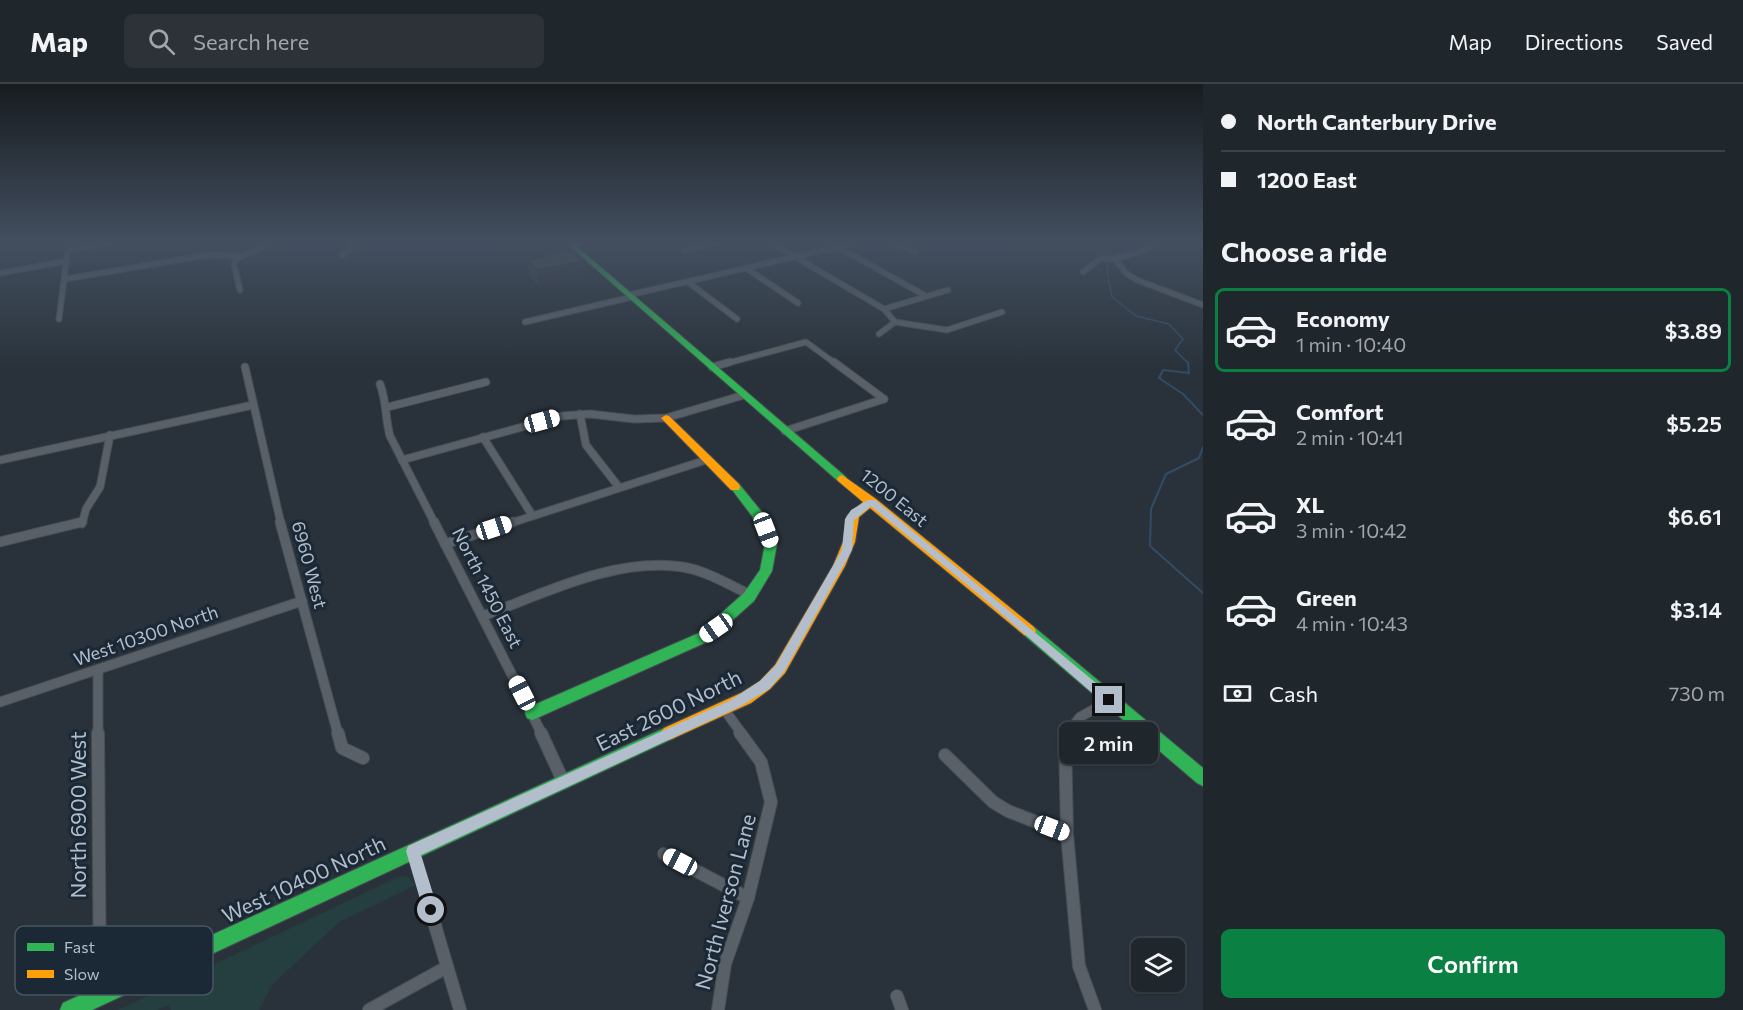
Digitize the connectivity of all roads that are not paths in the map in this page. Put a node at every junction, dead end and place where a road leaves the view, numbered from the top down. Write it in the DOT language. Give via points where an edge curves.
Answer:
graph roads {
  1 [pos="64,284"];
  2 [pos="239,284"];
  3 [pos="617,284"];
  4 [pos="679,284"];
  5 [pos="691,284"];
  6 [pos="770,284"];
  7 [pos="841,284"];
  8 [pos="904,284"];
  9 [pos="1148,284"];
  10 [pos="240,290"];
  11 [pos="948,290"];
  12 [pos="631,296"];
  13 [pos="926,296"];
  14 [pos="798,303"];
  15 [pos="1203,305"];
  16 [pos="884,309"];
  17 [pos="1002,312"];
  18 [pos="59,319"];
  19 [pos="737,319"];
  20 [pos="525,322"];
  21 [pos="895,322"];
  22 [pos="879,334"];
  23 [pos="245,367"];
  24 [pos="712,367"];
  25 [pos="486,382"];
  26 [pos="380,384"];
  27 [pos="744,395"];
  28 [pos="253,405"];
  29 [pos="388,407"];
  30 [pos="579,414"];
  31 [pos="666,417"];
  32 [pos="785,431"];
  33 [pos="110,435"];
  34 [pos="483,437"];
  35 [pos="0,460"];
  36 [pos="402,460"];
  37 [pos="706,460"];
  38 [pos="618,486"];
  39 [pos="872,502"];
  40 [pos="532,515"];
  41 [pos="0,542"];
  42 [pos="444,544"];
  43 [pos="751,595"];
  44 [pos="302,601"];
  45 [pos="483,616"];
  46 [pos="98,670"];
  47 [pos="1109,700"];
  48 [pos="0,702"];
  49 [pos="724,709"];
  50 [pos="532,713"];
  51 [pos="945,755"];
  52 [pos="363,758"];
  53 [pos="1203,778"];
  54 [pos="564,783"];
  55 [pos="491,817"];
  56 [pos="1067,834"];
  57 [pos="413,851"];
  58 [pos="664,854"];
  59 [pos="748,898"];
  60 [pos="100,926"];
  61 [pos="213,944"];
  62 [pos="447,967"];
  63 [pos="100,996"];
  64 [pos="70,1010"];
  65 [pos="369,1010"];
  66 [pos="460,1010"];
  67 [pos="718,1010"];
  68 [pos="1095,1010"];
  1 -- 18 [label="street"];
  2 -- 10 [label="street"];
  3 -- 12 [label="street, 1200 East"];
  4 -- 12 [label="street"];
  5 -- 19 [label="street"];
  6 -- 14 [label="street"];
  7 -- 16 [label="street"];
  8 -- 13 [label="street"];
  9 -- 15 [label="street"];
  11 -- 13 [label="street"];
  12 -- 20 [label="street"];
  12 -- 24 [label="street, 1200 East"];
  13 -- 16 [label="street"];
  16 -- 21 [label="street"];
  17 -- 21 [label="street" via="947,330"];
  21 -- 22 [label="street"];
  23 -- 28 [label="street, 6960 West"];
  24 -- 27 [label="street, 1200 East"];
  24 -- 32 [label="street" via="806,342 884,399"];
  25 -- 29 [label="street"];
  26 -- 29 [label="street, North 1450 East"];
  27 -- 31 [label="street"];
  27 -- 32 [label="street, 1200 East"];
  28 -- 33 [label="street"];
  28 -- 44 [label="street, 6960 West"];
  29 -- 36 [label="street, North 1450 East" via="387,428"];
  30 -- 31 [label="street" via="634,419"];
  30 -- 34 [label="street"];
  30 -- 38 [label="street" via="584,445"];
  31 -- 37 [label="street"];
  32 -- 39 [label="street, 1200 East"];
  33 -- 35 [label="street"];
  33 -- 41 [label="street" via="100,489 83,511 82,524"];
  34 -- 36 [label="street"];
  34 -- 40 [label="street"];
  36 -- 42 [label="street, North 1450 East"];
  37 -- 38 [label="street"];
  37 -- 43 [label="street" via="760,516 771,544 765,574"];
  38 -- 40 [label="street"];
  39 -- 47 [label="street, 1200 East"];
  39 -- 49 [label="street, East 2600 North" via="849,519 847,550 780,669 765,685"];
  40 -- 42 [label="street"];
  42 -- 45 [label="street, North 1450 East"];
  43 -- 45 [label="street" via="684,567 635,566"];
  43 -- 50 [label="street" via="729,619 704,637"];
  44 -- 46 [label="street, West 10300 North"];
  44 -- 52 [label="street, 6960 West" via="342,748"];
  45 -- 50 [label="street, North 1450 East"];
  46 -- 48 [label="street, West 10300 North"];
  46 -- 60 [label="street, North 6900 West"];
  47 -- 53 [label="street, 1200 East"];
  47 -- 56 [label="street" via="1080,717 1065,737"];
  49 -- 54 [label="street, East 2600 North"];
  49 -- 59 [label="street, North Iverson Lane" via="761,762 771,802"];
  50 -- 54 [label="street, North 1450 East"];
  51 -- 56 [label="street" via="993,802"];
  54 -- 55 [label="street, East 2600 North"];
  55 -- 57 [label="street, West 10400 North"];
  56 -- 68 [label="street" via="1079,966"];
  57 -- 61 [label="street, West 10400 North"];
  57 -- 62 [label="street"];
  58 -- 59 [label="street"];
  59 -- 67 [label="street, North Iverson Lane" via="726,964"];
  62 -- 65 [label="street"];
  62 -- 66 [label="street"];
  63 -- 64 [label="street, West 10400 North"];
}
